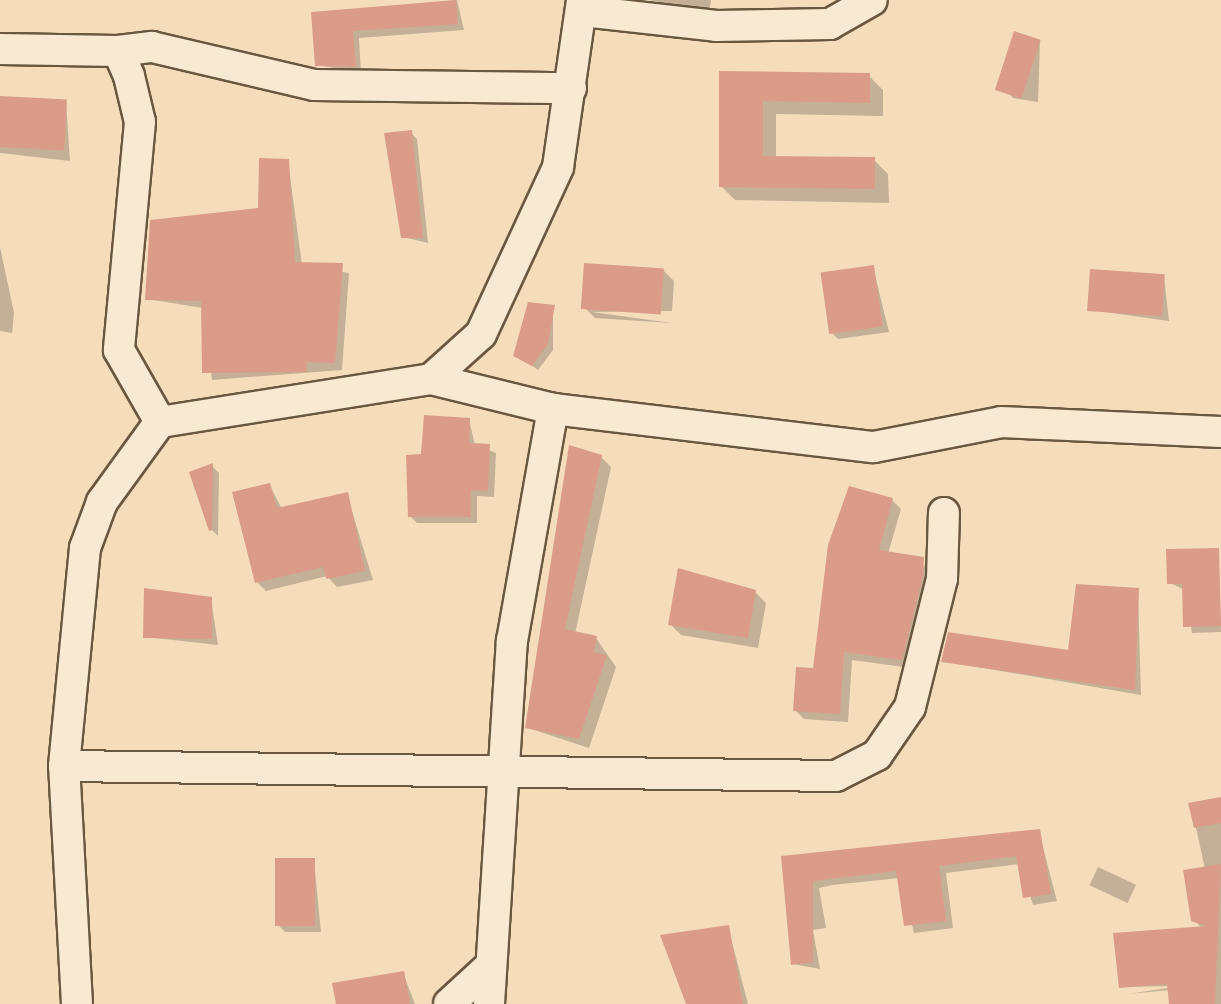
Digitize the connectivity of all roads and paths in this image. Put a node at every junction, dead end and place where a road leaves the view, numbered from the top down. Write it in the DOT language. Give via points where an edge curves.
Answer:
graph roads {
  1 [pos="872,0"];
  2 [pos="582,6"];
  3 [pos="0,49"];
  4 [pos="118,51"];
  5 [pos="571,88"];
  6 [pos="431,379"];
  7 [pos="553,408"];
  8 [pos="160,422"];
  9 [pos="1221,432"];
  10 [pos="944,513"];
  11 [pos="64,766"];
  12 [pos="510,773"];
  13 [pos="487,968"];
  14 [pos="76,1004"];
  15 [pos="449,1004"];
  16 [pos="489,1004"];
  1 -- 2 [label="street" via="830,24 716,26"];
  2 -- 5 [label="street"];
  3 -- 4 [label="street"];
  4 -- 5 [label="street" via="152,47 314,86"];
  4 -- 8 [label="street" via="140,122 119,350"];
  5 -- 6 [label="street" via="558,167 518,265 480,334"];
  6 -- 7 [label="street"];
  6 -- 8 [label="street"];
  7 -- 9 [label="street" via="874,447 1000,422"];
  7 -- 12 [label="street" via="522,540"];
  8 -- 11 [label="street" via="131,450 85,548"];
  10 -- 12 [label="street" via="929,651 910,707 877,755 836,776"];
  11 -- 12 [label="street"];
  11 -- 14 [label="street"];
  12 -- 13 [label="street"];
  13 -- 15 [label="street"];
  13 -- 16 [label="street"];
}
